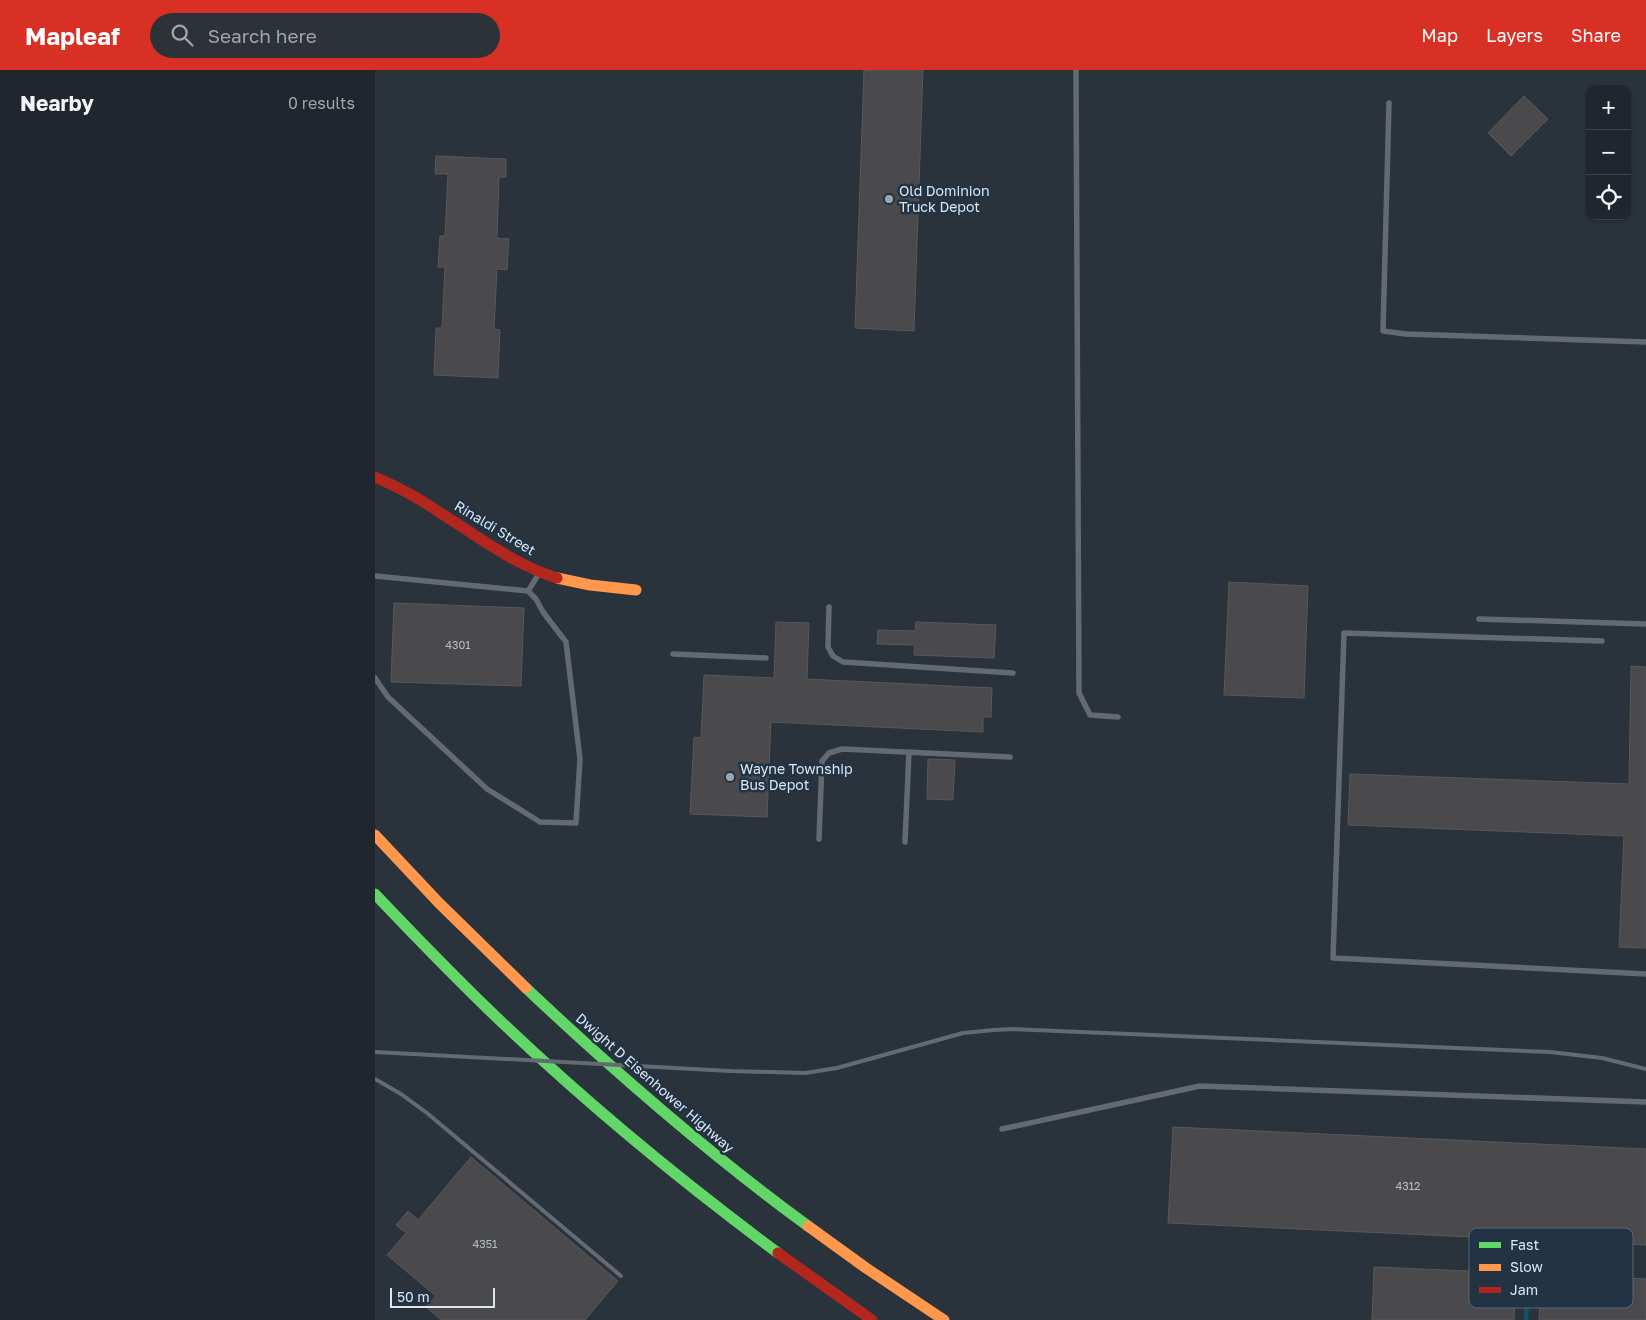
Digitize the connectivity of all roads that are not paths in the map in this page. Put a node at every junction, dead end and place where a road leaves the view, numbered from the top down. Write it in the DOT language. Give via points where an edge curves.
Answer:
graph roads {
  1 [pos="1076,70"];
  2 [pos="1389,103"];
  3 [pos="1646,342"];
  4 [pos="375,476"];
  5 [pos="540,572"];
  6 [pos="375,576"];
  7 [pos="636,590"];
  8 [pos="528,591"];
  9 [pos="829,607"];
  10 [pos="1479,619"];
  11 [pos="1646,624"];
  12 [pos="1602,641"];
  13 [pos="673,654"];
  14 [pos="766,658"];
  15 [pos="1013,673"];
  16 [pos="375,678"];
  17 [pos="1118,717"];
  18 [pos="909,752"];
  19 [pos="1010,757"];
  20 [pos="375,835"];
  21 [pos="819,839"];
  22 [pos="905,842"];
  23 [pos="375,894"];
  24 [pos="1646,974"];
  25 [pos="1646,1102"];
  26 [pos="1002,1129"];
  27 [pos="872,1320"];
  28 [pos="944,1320"];
  1 -- 17 [label="lane" via="1079,693 1090,715"];
  2 -- 3 [label="lane" via="1383,331"];
  4 -- 5 [label="main road, Rinaldi Street" via="416,497 498,551"];
  5 -- 7 [label="main road, Rinaldi Street" via="589,584"];
  5 -- 8 [label="lane"];
  6 -- 8 [label="lane"];
  8 -- 16 [label="lane" via="566,642 580,759 576,823 540,822 487,789 388,696"];
  9 -- 15 [label="lane" via="828,647 833,656 843,662"];
  10 -- 11 [label="lane"];
  12 -- 24 [label="lane" via="1344,633 1333,958"];
  13 -- 14 [label="lane"];
  18 -- 19 [label="lane"];
  18 -- 21 [label="lane" via="842,749 829,753 822,761"];
  18 -- 22 [label="lane"];
  20 -- 28 [label="main road, Dwight D Eisenhower Highway" via="556,1018 664,1113 795,1216"];
  23 -- 27 [label="main road" via="493,1014 599,1111 741,1226"];
  25 -- 26 [label="lane" via="1200,1086"];
}
